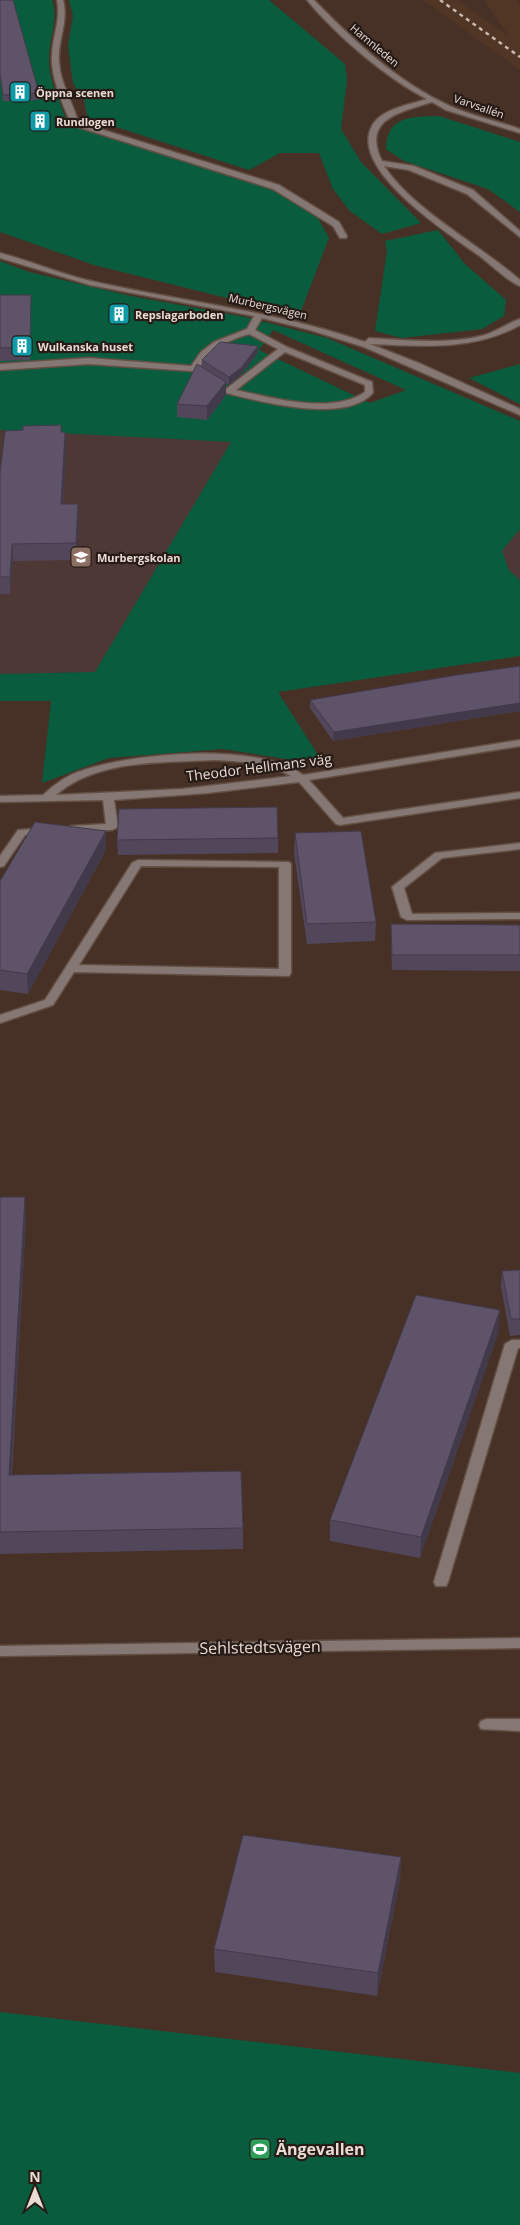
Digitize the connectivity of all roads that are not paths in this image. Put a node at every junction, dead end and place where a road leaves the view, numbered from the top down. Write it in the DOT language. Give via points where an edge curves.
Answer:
graph roads {
  1 [pos="60,0"];
  2 [pos="310,0"];
  3 [pos="432,100"];
  4 [pos="520,131"];
  5 [pos="379,163"];
  6 [pos="520,235"];
  7 [pos="343,236"];
  8 [pos="0,255"];
  9 [pos="520,284"];
  10 [pos="259,315"];
  11 [pos="520,322"];
  12 [pos="250,331"];
  13 [pos="354,341"];
  14 [pos="284,349"];
  15 [pos="0,367"];
  16 [pos="194,370"];
  17 [pos="208,378"];
  18 [pos="520,412"];
  19 [pos="520,742"];
  20 [pos="301,778"];
  21 [pos="520,795"];
  22 [pos="108,797"];
  23 [pos="0,799"];
  24 [pos="45,799"];
  25 [pos="520,846"];
  26 [pos="0,864"];
  27 [pos="520,916"];
  28 [pos="71,968"];
  29 [pos="0,1019"];
  30 [pos="520,1344"];
  31 [pos="441,1582"];
  32 [pos="520,1642"];
  33 [pos="0,1651"];
  34 [pos="520,1724"];
  35 [pos="487,1725"];
  1 -- 7 [label="street" via="63,10 55,60 60,86 71,106 74,123 276,187 336,224"];
  2 -- 3 [label="street, Hamnleden" via="350,40 412,89"];
  3 -- 4 [label="street, Varvsallén"];
  3 -- 5 [label="street" via="388,116 374,128 371,141"];
  5 -- 6 [label="street" via="412,168 470,192"];
  5 -- 9 [label="street" via="391,182 410,199"];
  8 -- 10 [label="street, Murbergsvägen" via="90,283"];
  10 -- 12 [label="street"];
  10 -- 13 [label="street, Murbergsvägen"];
  11 -- 13 [label="street" via="490,335 457,342"];
  12 -- 14 [label="street"];
  12 -- 16 [label="street" via="216,343 200,358"];
  13 -- 18 [label="street, Murbergsvägen" via="402,357"];
  14 -- 14 [label="street" via="369,384 369,393 356,402 288,404 226,389"];
  15 -- 16 [label="street" via="89,362"];
  16 -- 17 [label="street"];
  19 -- 20 [label="street, Theodor Hellmans väg"];
  20 -- 21 [label="street" via="340,822"];
  20 -- 22 [label="street, Theodor Hellmans väg" via="209,790"];
  20 -- 24 [label="street" via="271,765 231,757 122,764 102,767 69,780 54,788"];
  22 -- 24 [label="street, Theodor Hellmans väg"];
  22 -- 26 [label="street" via="112,827 22,832"];
  23 -- 24 [label="street, Theodor Hellmans väg"];
  25 -- 27 [label="street" via="439,855 398,887 407,917"];
  28 -- 28 [label="street" via="285,973 285,864 138,863"];
  28 -- 29 [label="street" via="49,1002"];
  30 -- 31 [label="street" via="512,1344"];
  32 -- 33 [label="street, Sehlstedtsvägen"];
  34 -- 35 [label="street"];
}
